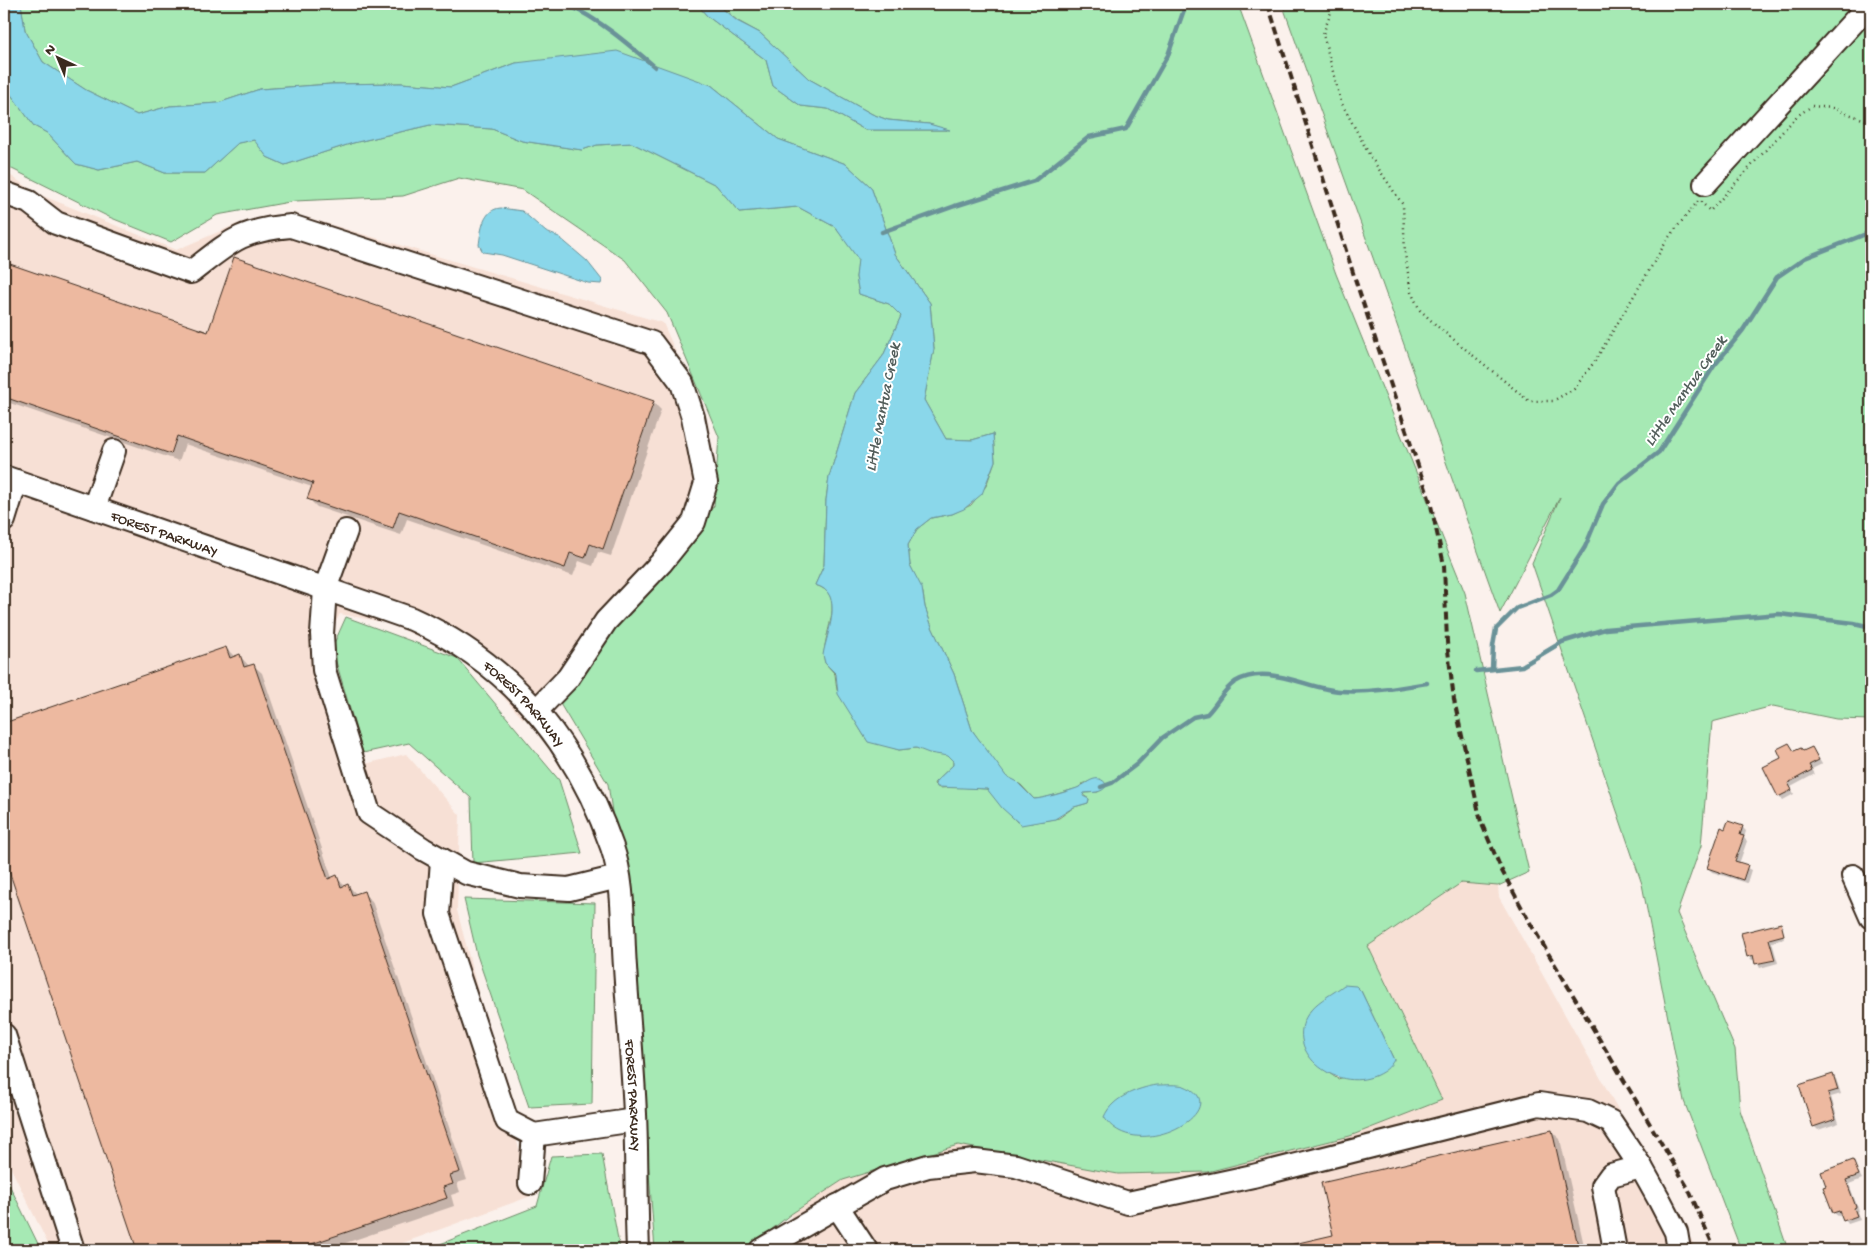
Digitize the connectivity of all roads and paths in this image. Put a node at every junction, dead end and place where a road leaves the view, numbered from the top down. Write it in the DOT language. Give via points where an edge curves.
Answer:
graph roads {
  1 [pos="1334,4"];
  2 [pos="1870,4"];
  3 [pos="1871,122"];
  4 [pos="1705,184"];
  5 [pos="4,193"];
  6 [pos="114,450"];
  7 [pos="10,479"];
  8 [pos="94,508"];
  9 [pos="4,520"];
  10 [pos="346,531"];
  11 [pos="325,589"];
  12 [pos="536,710"];
  13 [pos="442,860"];
  14 [pos="1853,876"];
  15 [pos="618,877"];
  16 [pos="1871,917"];
  17 [pos="4,1035"];
  18 [pos="635,1120"];
  19 [pos="534,1135"];
  20 [pos="1641,1167"];
  21 [pos="530,1183"];
  22 [pos="837,1206"];
  23 [pos="73,1250"];
  24 [pos="638,1250"];
  25 [pos="761,1250"];
  26 [pos="866,1250"];
  27 [pos="1615,1250"];
  28 [pos="1680,1250"];
  1 -- 3 [label="path" via="1323,34 1341,102 1370,156 1403,204 1410,292 1420,310 1437,326 1529,401 1553,401 1574,388 1595,361 1669,237 1699,200 1710,211 1797,116 1812,106 1832,108"];
  2 -- 4 [label="street"];
  5 -- 12 [label="street" via="29,202 56,224 191,272 236,237 264,228 292,226 652,343 682,382 693,417 706,484 694,522 606,621 568,678"];
  6 -- 8 [label="street"];
  7 -- 8 [label="street, FOREST PARKWAY"];
  7 -- 9 [label="street"];
  8 -- 11 [label="street, FOREST PARKWAY"];
  10 -- 11 [label="street"];
  11 -- 12 [label="street, FOREST PARKWAY" via="437,630 495,668"];
  11 -- 13 [label="street" via="324,670 369,813"];
  12 -- 15 [label="street, FOREST PARKWAY" via="567,750 589,793 612,848"];
  13 -- 15 [label="street" via="466,873 520,886 569,889"];
  13 -- 19 [label="street" via="438,914 507,1121"];
  14 -- 16 [label="street"];
  15 -- 18 [label="street, FOREST PARKWAY" via="622,898"];
  17 -- 23 [label="street"];
  18 -- 19 [label="street"];
  18 -- 24 [label="street, FOREST PARKWAY"];
  19 -- 21 [label="street"];
  20 -- 22 [label="street" via="1611,1122 1588,1111 1539,1104 1253,1176 1128,1203 1016,1166 976,1160 928,1166 884,1179"];
  20 -- 27 [label="street" via="1611,1175 1604,1186"];
  20 -- 28 [label="street" via="1676,1232"];
  22 -- 25 [label="street"];
  22 -- 26 [label="street"];
}
